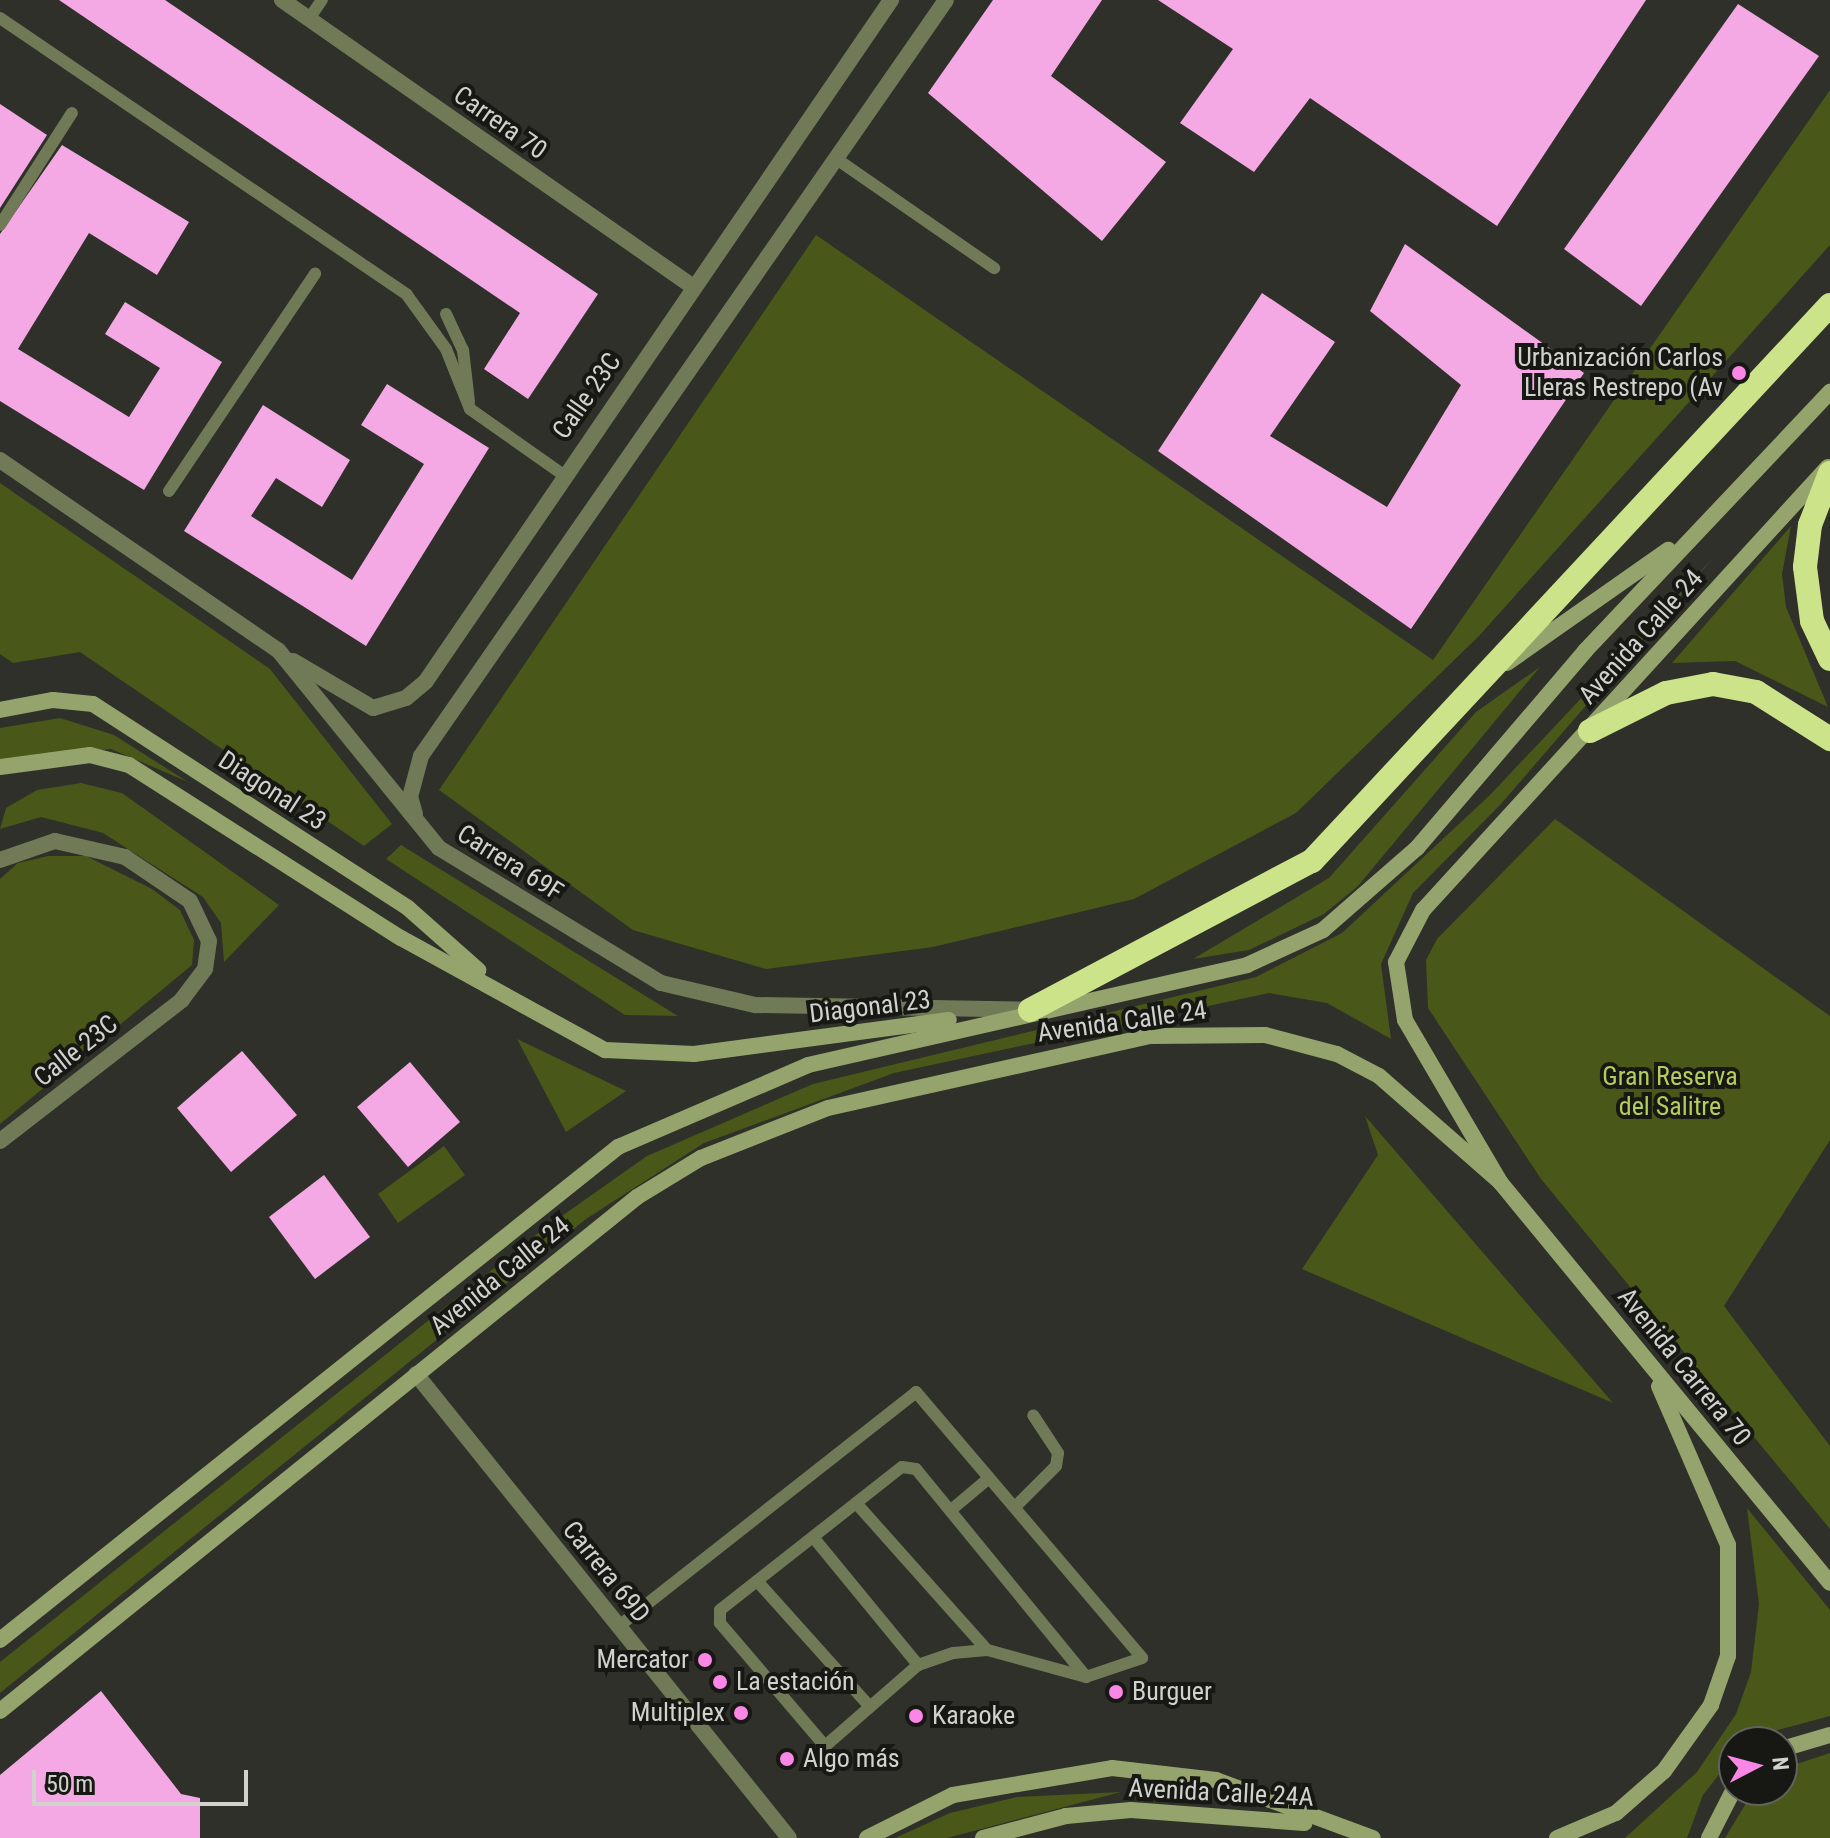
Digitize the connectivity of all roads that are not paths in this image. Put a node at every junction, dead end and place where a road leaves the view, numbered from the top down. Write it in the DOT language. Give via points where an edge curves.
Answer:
graph roads {
  1 [pos="282,0"];
  2 [pos="322,0"];
  3 [pos="891,0"];
  4 [pos="946,0"];
  5 [pos="0,18"];
  6 [pos="309,19"];
  7 [pos="72,113"];
  8 [pos="838,160"];
  9 [pos="0,225"];
  10 [pos="994,268"];
  11 [pos="315,274"];
  12 [pos="692,286"];
  13 [pos="1830,305"];
  14 [pos="446,314"];
  15 [pos="1830,392"];
  16 [pos="470,409"];
  17 [pos="0,460"];
  18 [pos="1830,465"];
  19 [pos="1830,473"];
  20 [pos="562,474"];
  21 [pos="169,491"];
  22 [pos="1696,530"];
  23 [pos="278,650"];
  24 [pos="1830,659"];
  25 [pos="1462,695"];
  26 [pos="0,710"];
  27 [pos="1590,731"];
  28 [pos="1830,739"];
  29 [pos="0,767"];
  30 [pos="416,820"];
  31 [pos="0,860"];
  32 [pos="494,984"];
  33 [pos="1030,1010"];
  34 [pos="0,1141"];
  35 [pos="1500,1182"];
  36 [pos="1642,1354"];
  37 [pos="416,1374"];
  38 [pos="1033,1415"];
  39 [pos="989,1478"];
  40 [pos="856,1503"];
  41 [pos="1015,1507"];
  42 [pos="951,1510"];
  43 [pos="813,1537"];
  44 [pos="1827,1576"];
  45 [pos="757,1581"];
  46 [pos="619,1626"];
  47 [pos="0,1640"];
  48 [pos="987,1650"];
  49 [pos="918,1665"];
  50 [pos="1086,1677"];
  51 [pos="870,1707"];
  52 [pos="0,1711"];
  53 [pos="1830,1735"];
  54 [pos="1798,1744"];
  55 [pos="1725,1806"];
  56 [pos="1325,1824"];
  57 [pos="789,1838"];
  58 [pos="867,1838"];
  59 [pos="983,1838"];
  60 [pos="1349,1838"];
  61 [pos="1373,1838"];
  62 [pos="1557,1838"];
  63 [pos="1709,1838"];
  1 -- 6 [label="street, Carrera 70"];
  2 -- 6 [label="lane"];
  3 -- 12 [label="street, Calle 23C"];
  4 -- 8 [label="street"];
  5 -- 16 [label="lane" via="411,298 446,349"];
  6 -- 12 [label="street, Carrera 70"];
  7 -- 9 [label="lane"];
  8 -- 10 [label="lane"];
  8 -- 30 [label="street" via="421,756 410,797"];
  11 -- 21 [label="lane"];
  12 -- 20 [label="street, Calle 23C"];
  13 -- 25 [label="highway"];
  14 -- 16 [label="lane" via="463,350"];
  15 -- 22 [label="main road, Avenida Calle 24"];
  16 -- 20 [label="lane"];
  17 -- 23 [label="street, Carrera 69F"];
  18 -- 27 [label="main road, Avenida Calle 24"];
  19 -- 24 [label="highway" via="1810,525 1805,567 1812,621"];
  20 -- 23 [label="street, Calle 23C" via="426,681 406,698 360,705"];
  22 -- 25 [label="main road"];
  22 -- 33 [label="main road, Avenida Calle 24" via="1417,848 1323,930 1247,965"];
  23 -- 30 [label="street, Carrera 69F"];
  25 -- 33 [label="highway" via="1312,861"];
  26 -- 32 [label="main road, Diagonal 23" via="53,700 93,704 408,908"];
  27 -- 28 [label="highway" via="1666,693 1713,684 1756,692"];
  27 -- 35 [label="main road, Avenida Calle 24" via="1423,910 1396,962 1405,1020"];
  29 -- 32 [label="main road, Diagonal 23" via="90,755 129,765 401,938"];
  30 -- 33 [label="street, Carrera 69F" via="439,848 515,896 661,983 702,997 755,1005"];
  31 -- 34 [label="street, Calle 23C" via="55,841 125,857 174,887 203,917 209,955 182,1000"];
  32 -- 33 [label="main road, Diagonal 23" via="605,1050 659,1056"];
  33 -- 47 [label="main road, Avenida Calle 24" via="808,1065 618,1147"];
  35 -- 36 [label="main road, Avenida Carrera 70"];
  35 -- 37 [label="main road, Avenida Calle 24" via="1413,1102 1337,1054 1230,1031 1151,1036 881,1093 701,1158 637,1197"];
  36 -- 44 [label="main road, Avenida Carrera 70"];
  36 -- 62 [label="main road" via="1705,1477 1728,1545 1728,1656 1711,1705 1664,1771 1616,1813"];
  37 -- 46 [label="street, Carrera 69D"];
  37 -- 52 [label="main road, Avenida Calle 24"];
  38 -- 41 [label="lane" via="1058,1453 1056,1466"];
  39 -- 41 [label="lane"];
  39 -- 42 [label="lane"];
  39 -- 46 [label="lane" via="916,1392"];
  40 -- 42 [label="lane" via="902,1467 916,1469"];
  40 -- 43 [label="lane"];
  40 -- 48 [label="lane"];
  41 -- 50 [label="lane" via="1142,1658"];
  42 -- 50 [label="lane"];
  43 -- 45 [label="lane"];
  43 -- 49 [label="lane"];
  45 -- 51 [label="lane"];
  45 -- 51 [label="lane" via="720,1610 720,1623 825,1746"];
  46 -- 57 [label="street, Carrera 69D"];
  48 -- 49 [label="lane"];
  48 -- 50 [label="lane"];
  49 -- 51 [label="lane"];
  53 -- 54 [label="main road"];
  55 -- 63 [label="main road"];
  56 -- 58 [label="main road, Avenida Calle 24A" via="1216,1780 1112,1768 953,1795"];
  56 -- 59 [label="main road, Avenida Calle 24A" via="1131,1810 1066,1816"];
  56 -- 60 [label="main road"];
  56 -- 61 [label="main road"];
}
